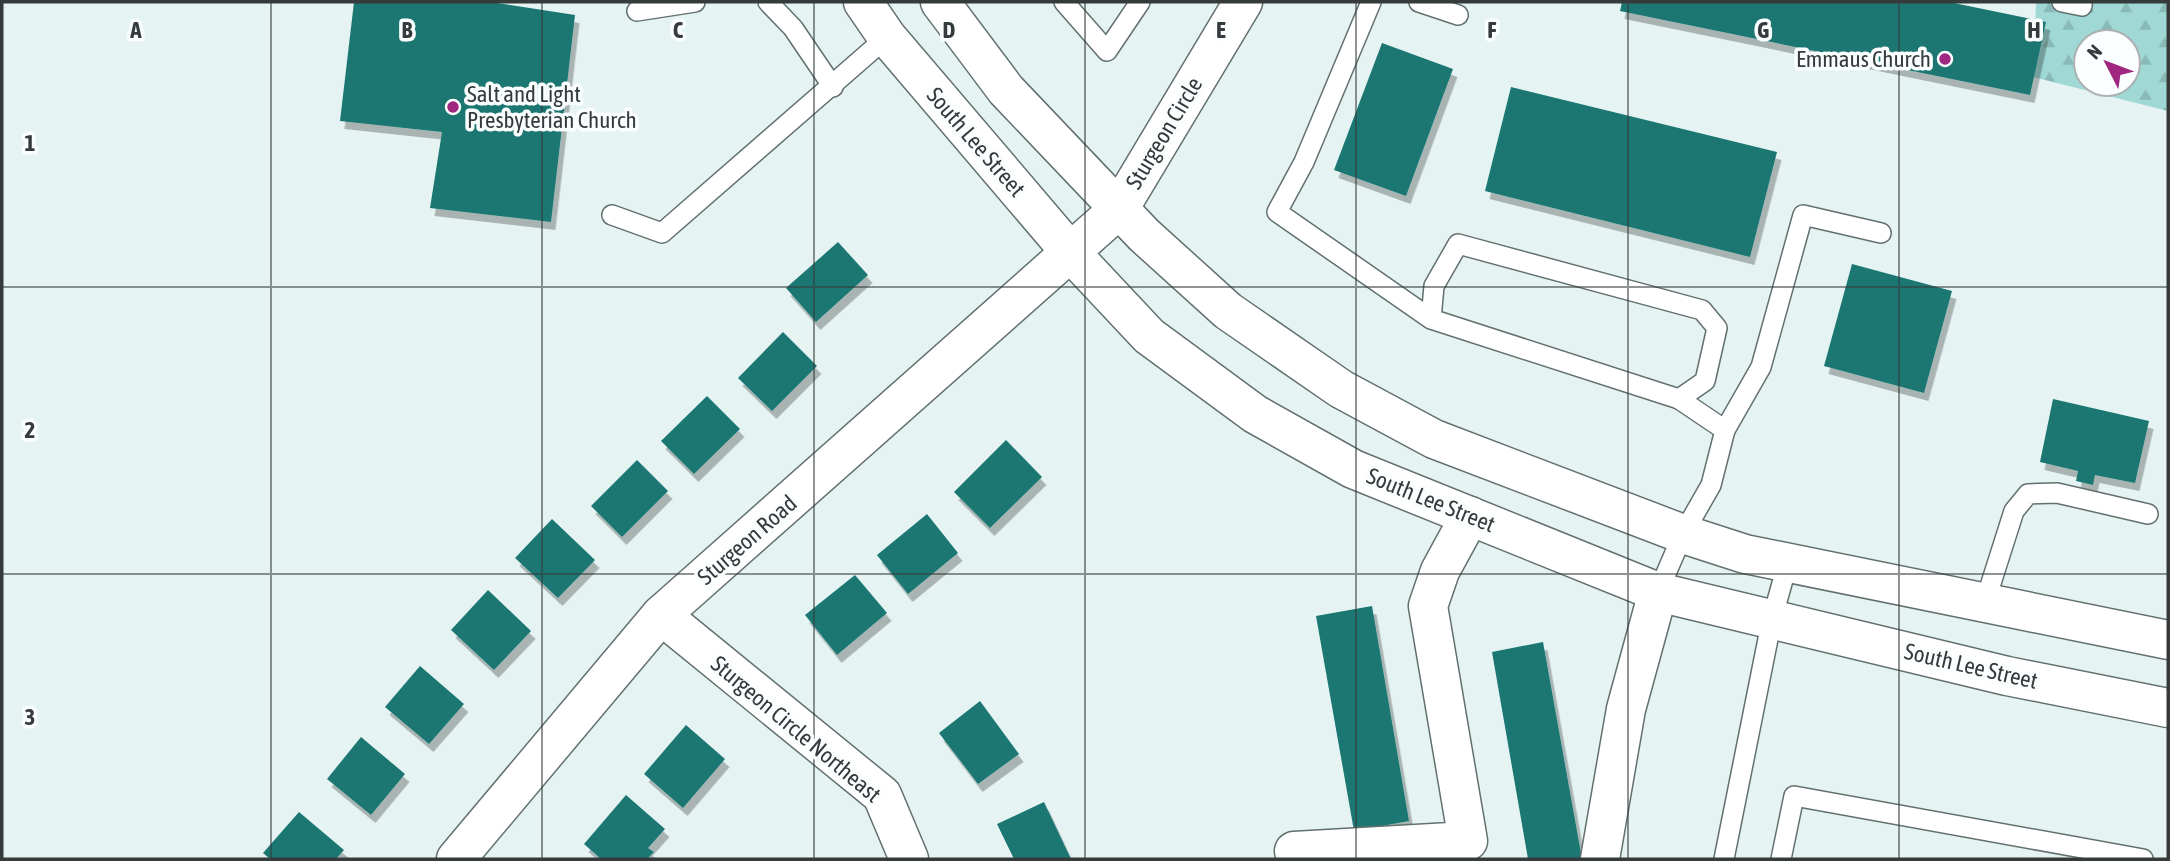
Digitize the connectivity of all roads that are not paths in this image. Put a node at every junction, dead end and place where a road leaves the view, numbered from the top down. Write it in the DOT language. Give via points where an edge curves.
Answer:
graph roads {
  1 [pos="695,2"];
  2 [pos="768,2"];
  3 [pos="863,2"];
  4 [pos="940,2"];
  5 [pos="1064,2"];
  6 [pos="1140,2"];
  7 [pos="1242,2"];
  8 [pos="1371,2"];
  9 [pos="1419,2"];
  10 [pos="2062,2"];
  11 [pos="2082,2"];
  12 [pos="637,11"];
  13 [pos="1458,15"];
  14 [pos="887,37"];
  15 [pos="833,87"];
  16 [pos="1119,209"];
  17 [pos="612,215"];
  18 [pos="1881,233"];
  19 [pos="1072,254"];
  20 [pos="1431,319"];
  21 [pos="1679,399"];
  22 [pos="1725,430"];
  23 [pos="2148,514"];
  24 [pos="1470,516"];
  25 [pos="1683,534"];
  26 [pos="1788,562"];
  27 [pos="1658,592"];
  28 [pos="1985,602"];
  29 [pos="661,615"];
  30 [pos="1772,619"];
  31 [pos="2168,639"];
  32 [pos="2168,708"];
  33 [pos="1294,851"];
  34 [pos="456,859"];
  35 [pos="909,859"];
  36 [pos="1600,859"];
  37 [pos="1724,859"];
  38 [pos="1781,859"];
  39 [pos="2143,859"];
  1 -- 12 [label="lane"];
  2 -- 15 [label="lane" via="793,28"];
  3 -- 14 [label="main road, South Lee Street"];
  4 -- 16 [label="main road" via="1006,90"];
  5 -- 6 [label="lane" via="1107,51"];
  7 -- 16 [label="main road, Sturgeon Circle"];
  8 -- 20 [label="lane" via="1304,162 1277,212"];
  9 -- 13 [label="lane"];
  10 -- 11 [label="lane" via="2082,6"];
  14 -- 15 [label="lane"];
  14 -- 19 [label="main road, South Lee Street"];
  15 -- 17 [label="lane" via="662,233"];
  16 -- 19 [label="main road, Sturgeon Circle"];
  16 -- 25 [label="main road" via="1228,311 1341,389 1434,439"];
  18 -- 22 [label="lane" via="1803,215 1760,367"];
  19 -- 24 [label="main road, South Lee Street" via="1149,336 1255,414 1353,469"];
  19 -- 29 [label="main road, Sturgeon Road"];
  20 -- 21 [label="lane"];
  20 -- 21 [label="lane" via="1434,286 1458,244 1702,310 1717,328 1705,381"];
  21 -- 22 [label="lane"];
  22 -- 25 [label="lane" via="1711,485"];
  23 -- 28 [label="lane" via="2057,493 2028,494 2014,511"];
  24 -- 27 [label="main road, South Lee Street"];
  24 -- 33 [label="main road" via="1440,572 1429,606 1468,841"];
  25 -- 26 [label="main road"];
  25 -- 27 [label="lane"];
  26 -- 28 [label="main road"];
  26 -- 30 [label="lane"];
  27 -- 30 [label="main road, South Lee Street"];
  27 -- 36 [label="main road" via="1626,709"];
  28 -- 31 [label="main road"];
  29 -- 34 [label="main road, Sturgeon Road"];
  29 -- 35 [label="main road, Sturgeon Circle Northeast" via="882,796"];
  30 -- 32 [label="main road, South Lee Street" via="2007,676"];
  30 -- 37 [label="lane"];
  38 -- 39 [label="lane" via="1794,796"];
}
